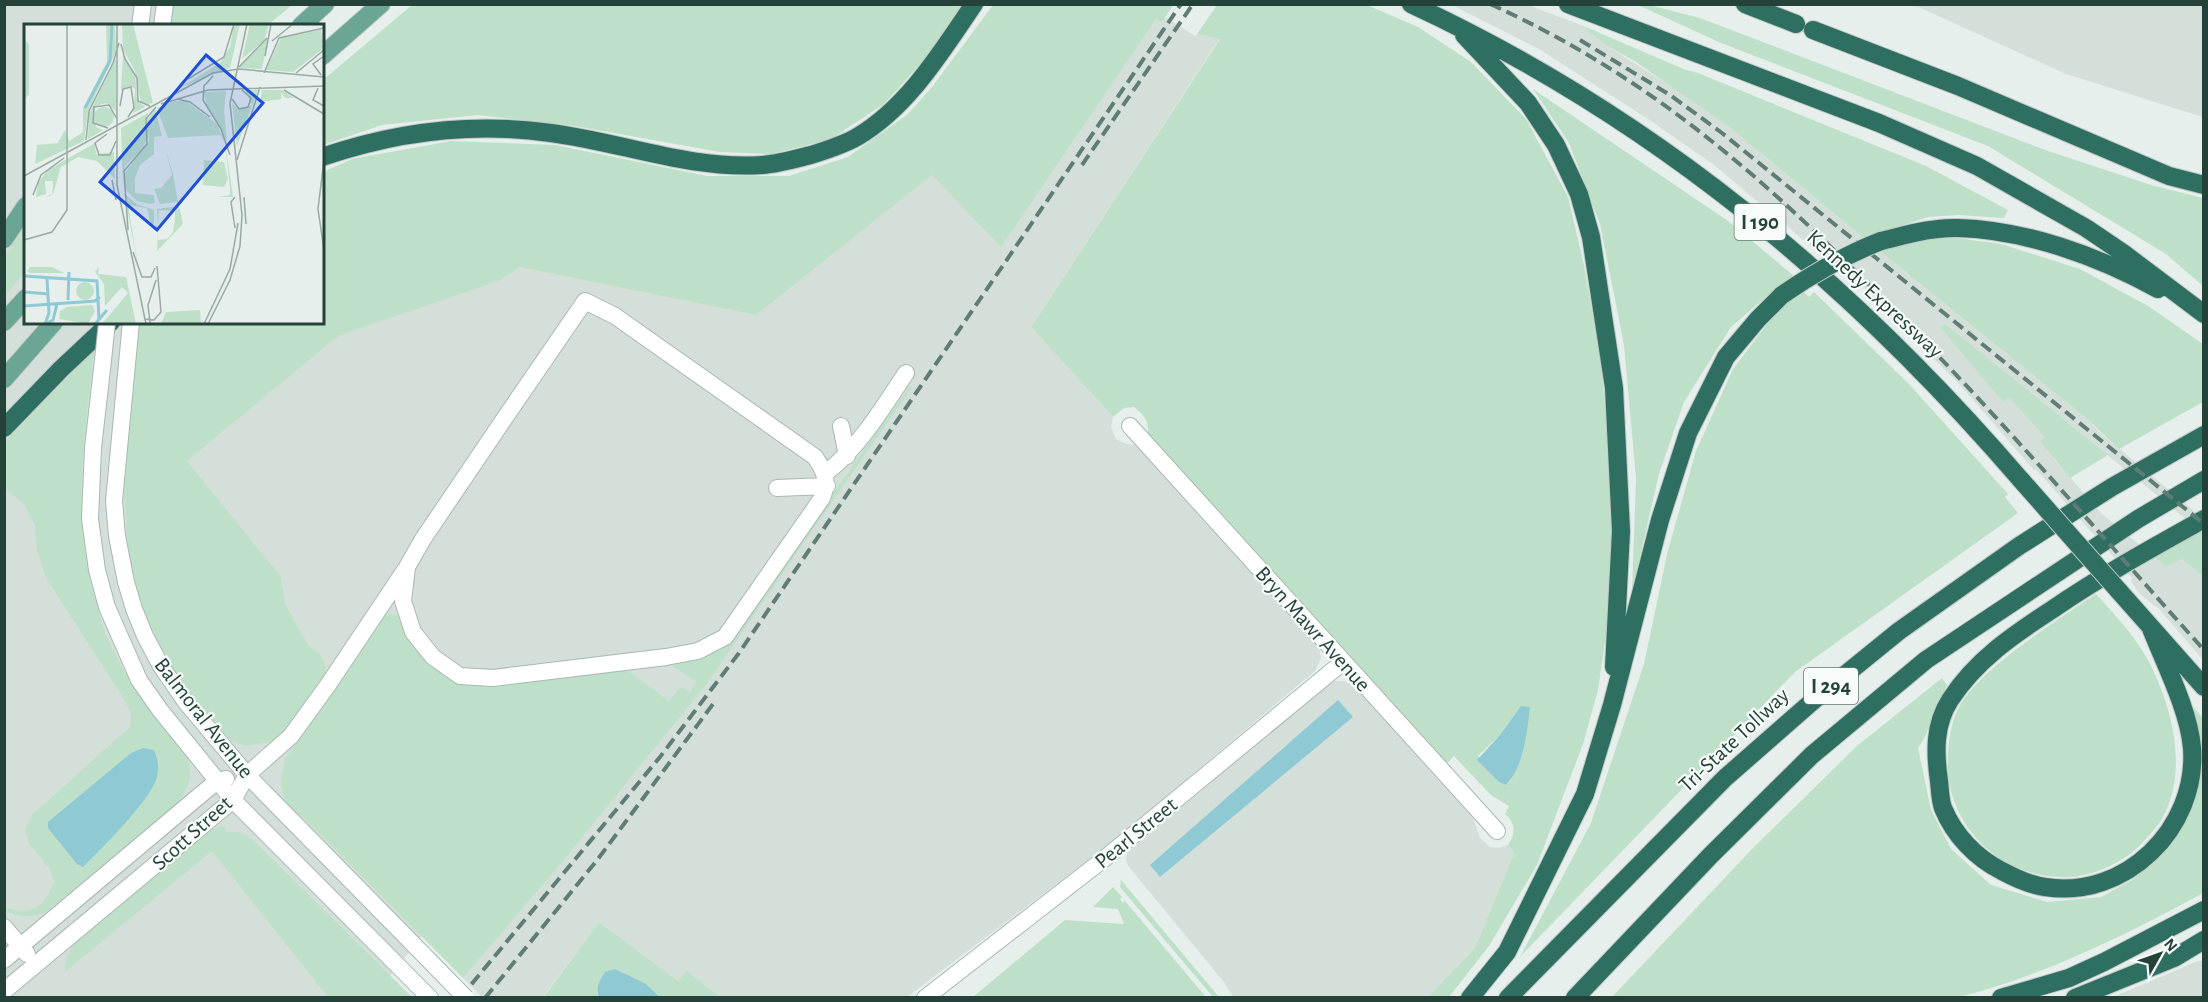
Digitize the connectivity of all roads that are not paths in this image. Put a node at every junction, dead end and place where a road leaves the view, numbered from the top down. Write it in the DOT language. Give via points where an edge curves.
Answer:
graph roads {
  1 [pos="143,4"];
  2 [pos="165,4"];
  3 [pos="325,4"];
  4 [pos="381,4"];
  5 [pos="974,4"];
  6 [pos="1411,4"];
  7 [pos="1568,4"];
  8 [pos="1745,4"];
  9 [pos="1452,23"];
  10 [pos="140,24"];
  11 [pos="162,24"];
  12 [pos="303,24"];
  13 [pos="324,54"];
  14 [pos="324,156"];
  15 [pos="2204,185"];
  16 [pos="24,209"];
  17 [pos="4,239"];
  18 [pos="24,300"];
  19 [pos="2204,315"];
  20 [pos="4,322"];
  21 [pos="52,324"];
  22 [pos="107,324"];
  23 [pos="109,324"];
  24 [pos="131,327"];
  25 [pos="906,374"];
  26 [pos="4,379"];
  27 [pos="841,426"];
  28 [pos="1130,426"];
  29 [pos="4,428"];
  30 [pos="2204,435"];
  31 [pos="847,456"];
  32 [pos="826,480"];
  33 [pos="2204,480"];
  34 [pos="777,488"];
  35 [pos="2204,519"];
  36 [pos="407,567"];
  37 [pos="2150,626"];
  38 [pos="1343,662"];
  39 [pos="2204,687"];
  40 [pos="1612,705"];
  41 [pos="247,775"];
  42 [pos="217,782"];
  43 [pos="233,800"];
  44 [pos="1497,831"];
  45 [pos="2204,910"];
  46 [pos="4,927"];
  47 [pos="2204,940"];
  48 [pos="21,947"];
  49 [pos="4,960"];
  50 [pos="37,965"];
  51 [pos="4,991"];
  52 [pos="430,998"];
  53 [pos="466,998"];
  54 [pos="925,998"];
  55 [pos="1470,998"];
  56 [pos="1508,998"];
  57 [pos="1575,998"];
  58 [pos="2001,998"];
  59 [pos="2075,998"];
  1 -- 10 [label="street"];
  2 -- 11 [label="street"];
  3 -- 12 [label="main road"];
  4 -- 13 [label="main road"];
  5 -- 14 [label="highway" via="934,63 876,124 829,150 794,159 763,165 678,159 552,133 502,128 422,132"];
  6 -- 9 [label="highway, Kennedy Expressway / I 190"];
  7 -- 19 [label="highway" via="1879,123 1977,166 2123,252"];
  8 -- 15 [label="highway" via="1959,86 2169,176"];
  9 -- 37 [label="highway, Kennedy Expressway / I 190, bridge" via="1537,68 1624,122 1760,222 1907,355"];
  9 -- 40 [label="highway" via="1528,103 1556,145 1579,194 1592,237 1614,388 1621,531"];
  16 -- 17 [label="main road"];
  18 -- 20 [label="main road"];
  19 -- 40 [label="highway, bridge" via="2130,275 2068,250 2002,233 1957,228 1926,230 1881,242 1811,275 1782,295 1726,357 1688,433 1659,520"];
  21 -- 26 [label="main road"];
  22 -- 29 [label="highway"];
  23 -- 42 [label="street, Balmoral Avenue, bridge" via="93,448 90,519 98,570 107,607 139,680"];
  24 -- 41 [label="street, Balmoral Avenue" via="114,501 126,582 161,666"];
  25 -- 31 [label="street"];
  27 -- 31 [label="street"];
  28 -- 38 [label="street, Bryn Mawr Avenue"];
  30 -- 56 [label="highway, Tri-State Tollway / I 294" via="2019,546 1899,631 1725,778"];
  31 -- 32 [label="street"];
  32 -- 34 [label="street"];
  32 -- 36 [label="street" via="822,498 725,637 698,651 493,678 460,676 433,657 413,632 402,601"];
  32 -- 36 [label="street" via="815,457 615,315 585,301"];
  33 -- 57 [label="highway, I 294" via="2138,519 1926,660 1812,755"];
  35 -- 37 [label="highway" via="2094,581 2011,637 1980,662 1949,701 1935,750 1943,807 1960,837 1986,863 2044,887 2069,889 2097,884 2140,864 2169,832 2187,793 2192,747 2177,693"];
  36 -- 41 [label="street" via="291,736"];
  37 -- 39 [label="highway, Kennedy Expressway / I 190"];
  38 -- 44 [label="street, Bryn Mawr Avenue"];
  38 -- 54 [label="street, Pearl Street" via="1109,855"];
  40 -- 55 [label="highway" via="1585,795 1507,952"];
  41 -- 42 [label="street, Scott Street"];
  41 -- 43 [label="street, Scott Street"];
  41 -- 53 [label="street, Balmoral Avenue, bridge"];
  42 -- 43 [label="street, Balmoral Avenue"];
  42 -- 48 [label="street, Scott Street"];
  43 -- 50 [label="street, Scott Street"];
  43 -- 52 [label="street, Balmoral Avenue"];
  45 -- 58 [label="highway" via="2069,978"];
  46 -- 48 [label="street"];
  47 -- 59 [label="highway" via="2174,957"];
  48 -- 49 [label="street, Scott Street"];
  48 -- 50 [label="street"];
  50 -- 51 [label="street, Scott Street"];
}
